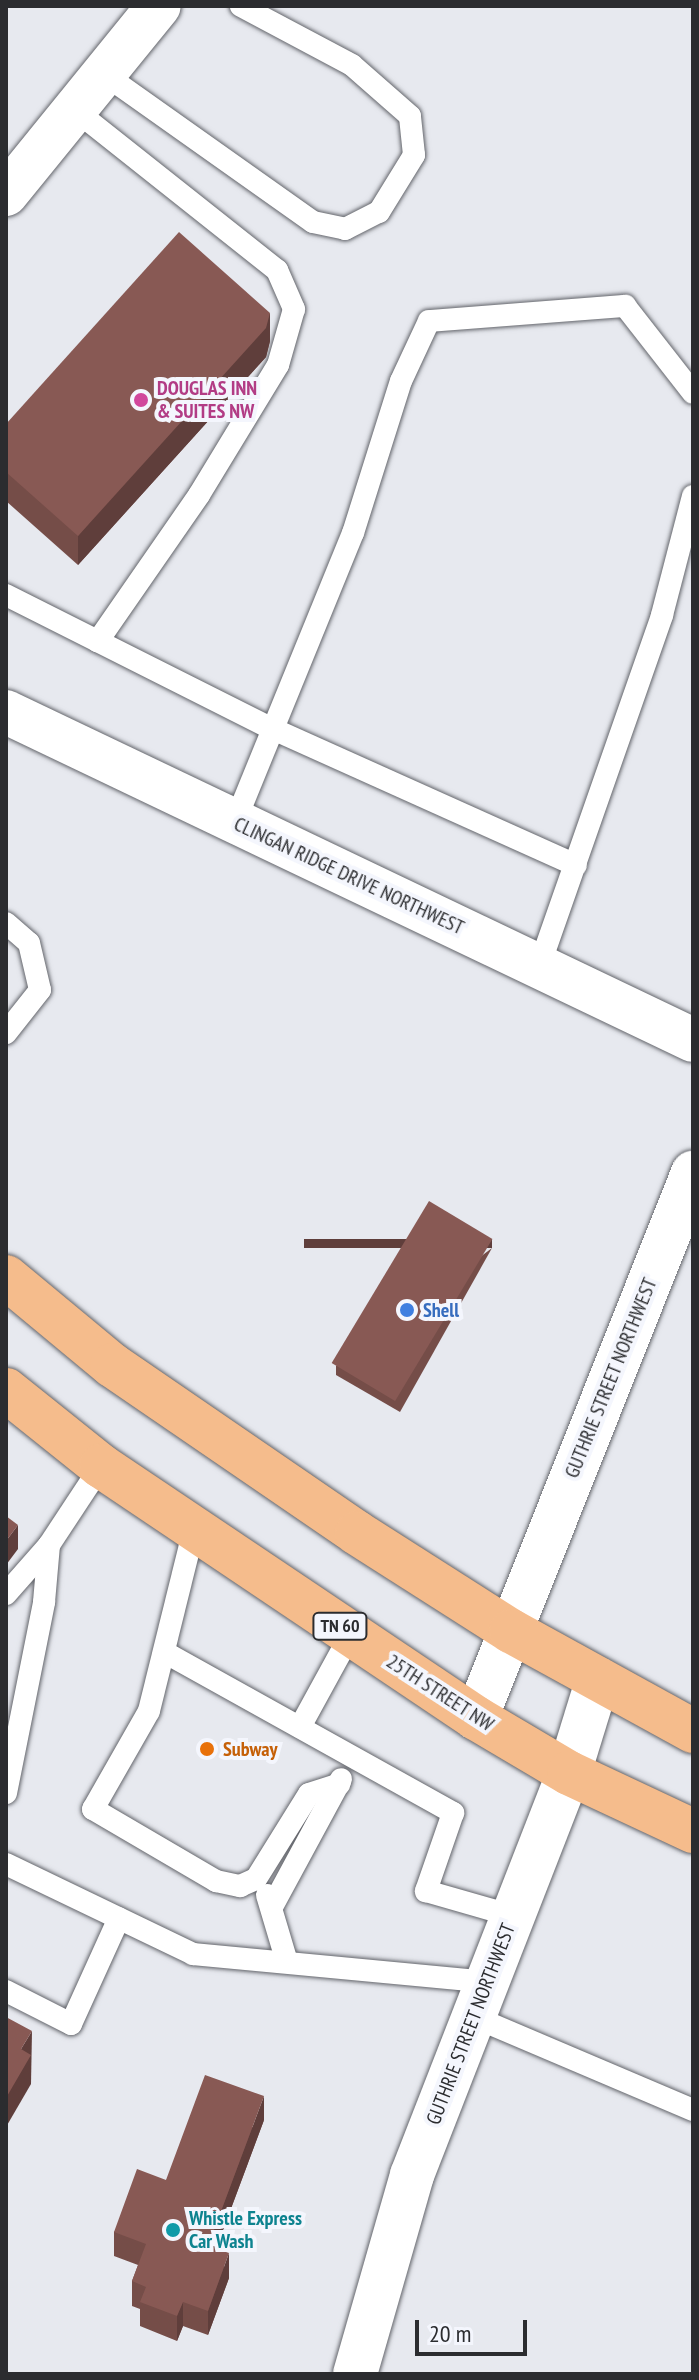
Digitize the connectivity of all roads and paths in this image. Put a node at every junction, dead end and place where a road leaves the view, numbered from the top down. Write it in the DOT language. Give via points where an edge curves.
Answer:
graph roads {
  1 [pos="159,6"];
  2 [pos="241,6"];
  3 [pos="104,74"];
  4 [pos="75,110"];
  5 [pos="6,194"];
  6 [pos="693,393"];
  7 [pos="693,496"];
  8 [pos="6,595"];
  9 [pos="98,641"];
  10 [pos="6,712"];
  11 [pos="273,729"];
  12 [pos="235,822"];
  13 [pos="576,865"];
  14 [pos="6,923"];
  15 [pos="539,967"];
  16 [pos="6,1033"];
  17 [pos="693,1040"];
  18 [pos="693,1173"];
  19 [pos="6,1277"];
  20 [pos="6,1390"];
  21 [pos="101,1466"];
  22 [pos="194,1529"];
  23 [pos="49,1545"];
  24 [pos="6,1594"];
  25 [pos="511,1631"];
  26 [pos="351,1634"];
  27 [pos="166,1653"];
  28 [pos="598,1679"];
  29 [pos="476,1718"];
  30 [pos="300,1727"];
  31 [pos="693,1731"];
  32 [pos="355,1757"];
  33 [pos="569,1773"];
  34 [pos="339,1784"];
  35 [pos="6,1793"];
  36 [pos="693,1831"];
  37 [pos="6,1864"];
  38 [pos="256,1879"];
  39 [pos="273,1905"];
  40 [pos="513,1916"];
  41 [pos="119,1918"];
  42 [pos="287,1962"];
  43 [pos="6,1991"];
  44 [pos="481,1999"];
  45 [pos="693,2110"];
  46 [pos="355,2374"];
  1 -- 3 [label="street"];
  2 -- 3 [label="lane" via="352,65 410,116 414,155 379,212 345,229 313,222"];
  3 -- 4 [label="street"];
  4 -- 5 [label="street"];
  4 -- 9 [label="lane" via="277,270 294,309 278,365 199,495"];
  6 -- 11 [label="lane" via="625,306 429,321 401,381 353,533"];
  7 -- 13 [label="lane" via="662,615"];
  8 -- 9 [label="lane"];
  9 -- 11 [label="lane"];
  10 -- 12 [label="street, CLINGAN RIDGE DRIVE NORTHWEST"];
  11 -- 12 [label="lane"];
  11 -- 13 [label="lane"];
  12 -- 15 [label="street, CLINGAN RIDGE DRIVE NORTHWEST"];
  13 -- 15 [label="lane"];
  14 -- 16 [label="lane" via="29,943 40,990"];
  15 -- 17 [label="street, CLINGAN RIDGE DRIVE NORTHWEST"];
  18 -- 25 [label="street, GUTHRIE STREET NORTHWEST"];
  19 -- 25 [label="highway" via="112,1365"];
  20 -- 21 [label="highway, 25TH STREET NW / TN 60"];
  21 -- 22 [label="highway, 25TH STREET NW / TN 60"];
  21 -- 23 [label="lane"];
  22 -- 26 [label="highway, 25TH STREET NW / TN 60"];
  22 -- 27 [label="lane"];
  23 -- 24 [label="lane"];
  23 -- 35 [label="lane" via="44,1602"];
  25 -- 28 [label="highway"];
  25 -- 29 [label="street, GUTHRIE STREET NORTHWEST"];
  26 -- 29 [label="highway, 25TH STREET NW / TN 60"];
  26 -- 30 [label="lane"];
  27 -- 30 [label="lane"];
  27 -- 38 [label="lane" via="149,1711 93,1809 216,1881 240,1886"];
  28 -- 31 [label="highway"];
  28 -- 33 [label="street, GUTHRIE STREET NORTHWEST"];
  29 -- 33 [label="highway, 25TH STREET NW / TN 60"];
  30 -- 32 [label="lane"];
  32 -- 34 [label="lane"];
  32 -- 40 [label="lane" via="453,1813 426,1891"];
  33 -- 36 [label="highway, 25TH STREET NW / TN 60"];
  33 -- 40 [label="street, GUTHRIE STREET NORTHWEST"];
  34 -- 38 [label="lane" via="309,1794"];
  34 -- 39 [label="lane"];
  37 -- 41 [label="lane"];
  38 -- 39 [label="lane"];
  39 -- 42 [label="lane"];
  40 -- 44 [label="street, GUTHRIE STREET NORTHWEST"];
  41 -- 42 [label="lane" via="193,1954"];
  41 -- 43 [label="lane" via="71,2024"];
  42 -- 44 [label="lane"];
  44 -- 45 [label="lane"];
  44 -- 46 [label="street, GUTHRIE STREET NORTHWEST" via="412,2175"];
}
